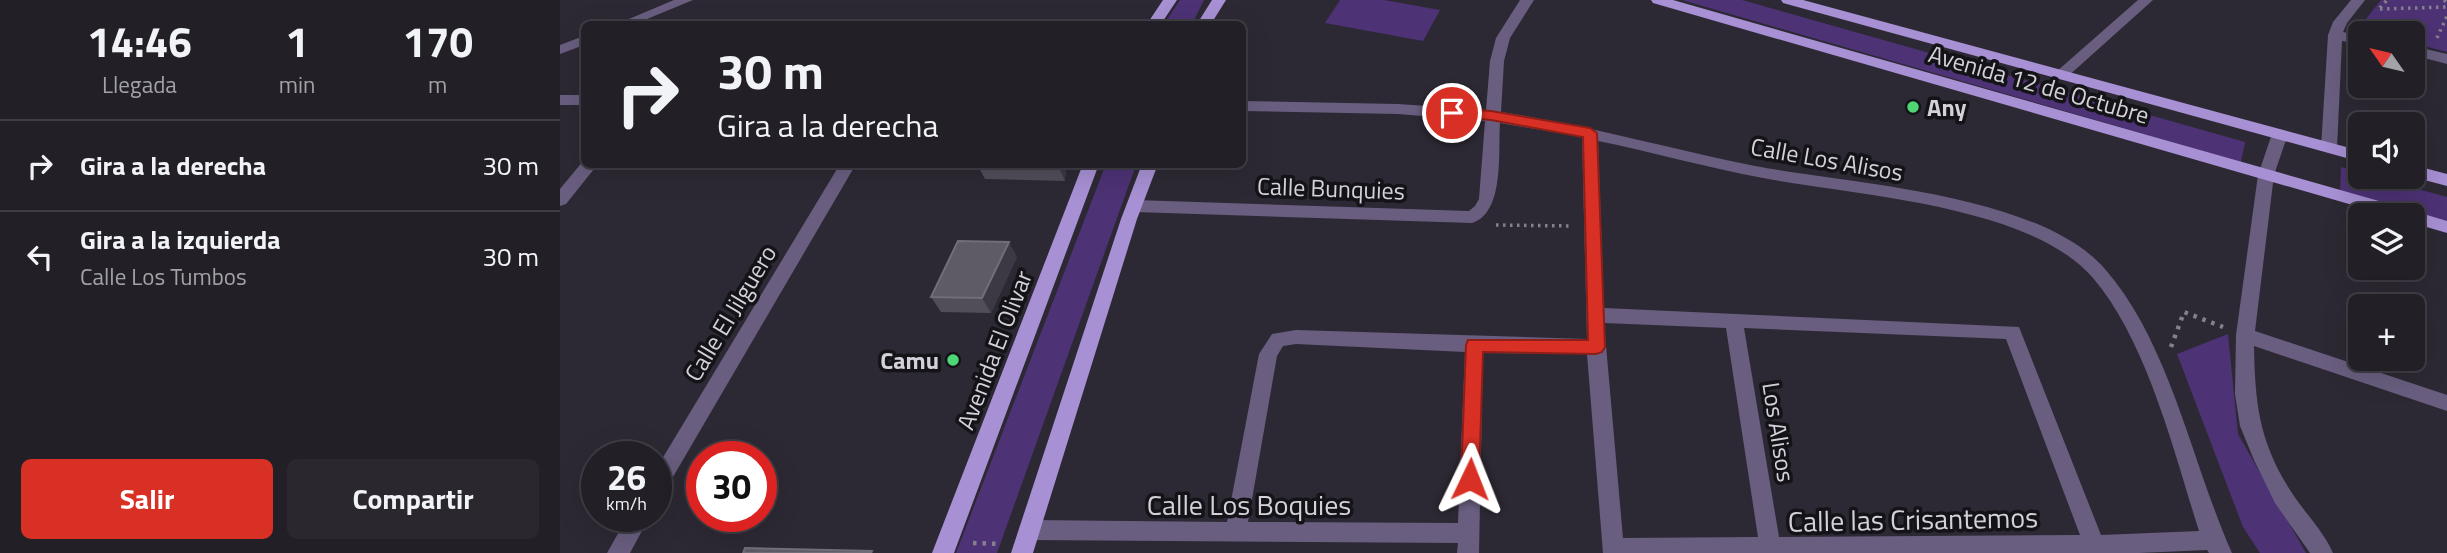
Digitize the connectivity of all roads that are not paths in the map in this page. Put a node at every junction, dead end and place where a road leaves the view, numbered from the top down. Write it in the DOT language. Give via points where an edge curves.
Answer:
graph roads {
  1 [pos="686,0"];
  2 [pos="1170,0"];
  3 [pos="1219,0"];
  4 [pos="1527,0"];
  5 [pos="1658,0"];
  6 [pos="1788,0"];
  7 [pos="2146,0"];
  8 [pos="2358,0"];
  9 [pos="632,21"];
  10 [pos="1156,21"];
  11 [pos="1206,21"];
  12 [pos="2335,34"];
  13 [pos="2348,37"];
  14 [pos="581,41"];
  15 [pos="560,50"];
  16 [pos="2426,53"];
  17 [pos="2447,59"];
  18 [pos="2062,75"];
  19 [pos="560,100"];
  20 [pos="581,100"];
  21 [pos="1246,106"];
  22 [pos="1491,116"];
  23 [pos="1590,133"];
  24 [pos="2280,134"];
  25 [pos="2329,148"];
  26 [pos="2348,153"];
  27 [pos="587,168"];
  28 [pos="846,168"];
  29 [pos="1089,168"];
  30 [pos="1149,168"];
  31 [pos="2425,174"];
  32 [pos="2266,175"];
  33 [pos="2447,180"];
  34 [pos="560,200"];
  35 [pos="2365,203"];
  36 [pos="1135,206"];
  37 [pos="2425,221"];
  38 [pos="2447,227"];
  39 [pos="1595,315"];
  40 [pos="1734,320"];
  41 [pos="2245,335"];
  42 [pos="1474,345"];
  43 [pos="1596,347"];
  44 [pos="2447,403"];
  45 [pos="672,461"];
  46 [pos="630,532"];
  47 [pos="1236,532"];
  48 [pos="1026,542"];
  49 [pos="1469,543"];
  50 [pos="2094,545"];
  51 [pos="2217,547"];
  52 [pos="945,548"];
  53 [pos="1614,550"];
  54 [pos="1771,551"];
  55 [pos="618,553"];
  56 [pos="2322,553"];
  1 -- 9 [label="street"];
  2 -- 10 [label="main road"];
  3 -- 11 [label="main road"];
  4 -- 22 [label="street" via="1503,38"];
  5 -- 32 [label="main road, Avenida 12 de Octubre"];
  6 -- 18 [label="main road, Avenida 12 de Octubre"];
  7 -- 18 [label="street"];
  8 -- 12 [label="street"];
  12 -- 13 [label="street"];
  12 -- 25 [label="street"];
  14 -- 15 [label="street"];
  16 -- 17 [label="street"];
  18 -- 24 [label="main road, Avenida 12 de Octubre"];
  19 -- 20 [label="street"];
  21 -- 22 [label="street, Calle Los Alisos"];
  22 -- 23 [label="street, Calle Los Alisos"];
  22 -- 36 [label="street, Calle Bunquies" via="1488,199 1477,214"];
  23 -- 39 [label="street"];
  23 -- 51 [label="street, Calle Los Alisos" via="1759,173 1980,211 2026,226 2075,250 2118,296 2164,396"];
  24 -- 25 [label="main road, Avenida 12 de Octubre"];
  24 -- 32 [label="street"];
  25 -- 26 [label="main road, Avenida 12 de Octubre"];
  27 -- 34 [label="street"];
  28 -- 45 [label="street, Calle El Jilguero"];
  29 -- 52 [label="main road, Avenida El Olivar"];
  30 -- 36 [label="main road"];
  31 -- 33 [label="main road"];
  32 -- 35 [label="main road, Avenida 12 de Octubre"];
  32 -- 41 [label="street"];
  36 -- 48 [label="main road"];
  37 -- 38 [label="main road"];
  39 -- 40 [label="street"];
  39 -- 43 [label="street"];
  40 -- 50 [label="street" via="2013,332"];
  40 -- 54 [label="street, Los Alisos"];
  41 -- 44 [label="street"];
  41 -- 56 [label="street" via="2250,426 2282,496"];
  42 -- 43 [label="street"];
  42 -- 47 [label="street" via="1278,339 1268,354"];
  42 -- 49 [label="street"];
  43 -- 53 [label="street"];
  46 -- 55 [label="street"];
  47 -- 48 [label="street, Calle Los Boquies"];
  47 -- 49 [label="street, Calle Los Boquies"];
  50 -- 51 [label="street, Calle las Crisantemos"];
  50 -- 54 [label="street, Calle las Crisantemos"];
  53 -- 54 [label="street, Calle las Crisantemos"];
}
